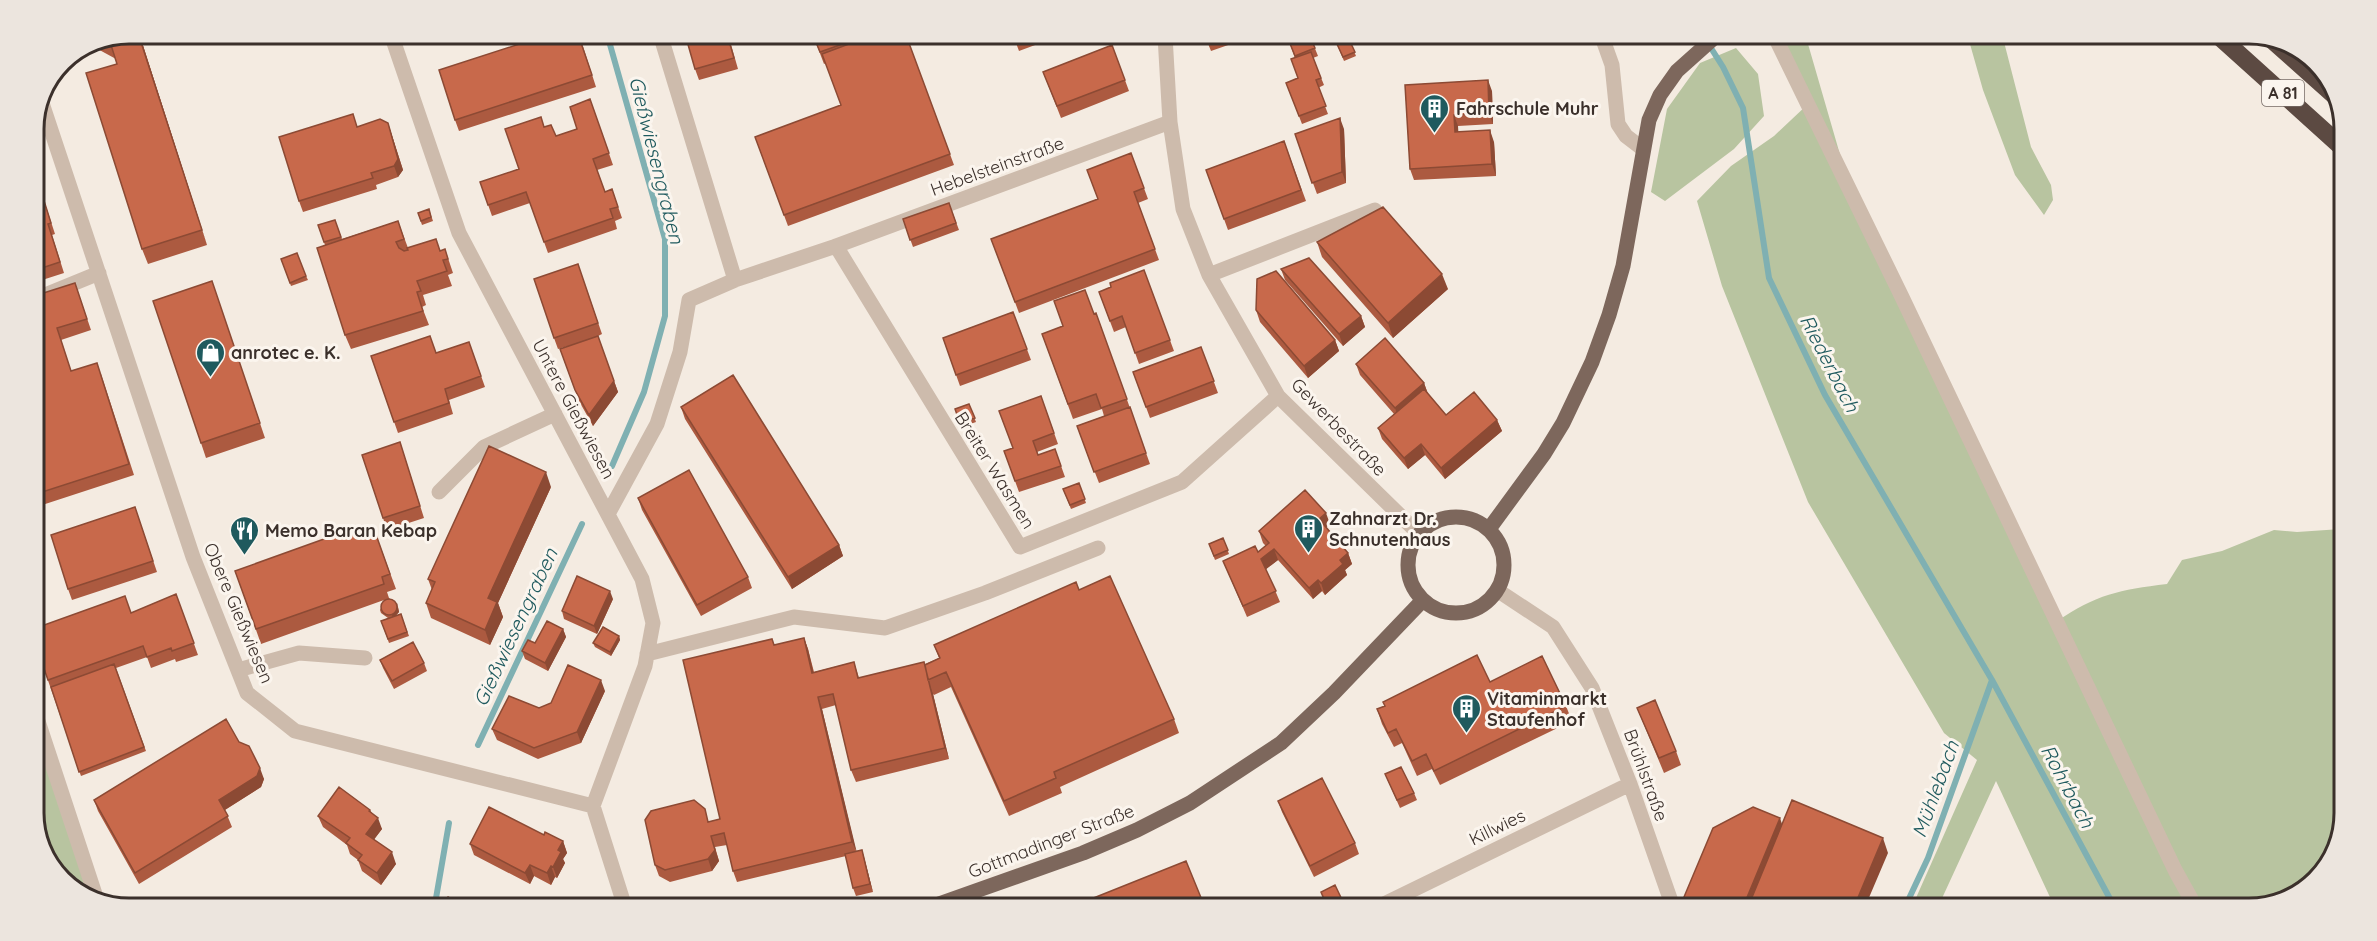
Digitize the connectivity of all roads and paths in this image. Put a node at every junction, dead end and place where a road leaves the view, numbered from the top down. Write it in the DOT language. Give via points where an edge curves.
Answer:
graph roads {
  1 [pos="394,44"];
  2 [pos="663,44"];
  3 [pos="1166,44"];
  4 [pos="1604,44"];
  5 [pos="1706,44"];
  6 [pos="1778,44"];
  7 [pos="2228,44"];
  8 [pos="2285,52"];
  9 [pos="2319,82"];
  10 [pos="45,112"];
  11 [pos="1170,122"];
  12 [pos="2333,138"];
  13 [pos="1643,149"];
  14 [pos="1375,210"];
  15 [pos="836,246"];
  16 [pos="99,273"];
  17 [pos="1209,274"];
  18 [pos="735,280"];
  19 [pos="44,296"];
  20 [pos="1278,396"];
  21 [pos="555,414"];
  22 [pos="439,492"];
  23 [pos="608,514"];
  24 [pos="1489,528"];
  25 [pos="1419,534"];
  26 [pos="1098,548"];
  27 [pos="1497,590"];
  28 [pos="1423,600"];
  29 [pos="647,654"];
  30 [pos="365,658"];
  31 [pos="238,670"];
  32 [pos="44,739"];
  33 [pos="1630,784"];
  34 [pos="593,806"];
  35 [pos="94,890"];
  36 [pos="622,898"];
  37 [pos="956,898"];
  38 [pos="1396,898"];
  39 [pos="1669,898"];
  40 [pos="2190,898"];
  1 -- 21 [label="street, Untere Gießwiesen" via="459,233"];
  2 -- 18 [label="street"];
  3 -- 11 [label="street, Gewerbestraße"];
  4 -- 13 [label="street" via="1612,65 1617,124"];
  5 -- 13 [label="main road" via="1677,71 1660,95"];
  6 -- 40 [label="street"];
  7 -- 12 [label="highway, A 81"];
  8 -- 9 [label="highway, A 81"];
  10 -- 16 [label="street, Obere Gießwiesen"];
  11 -- 15 [label="street, Hebelsteinstraße"];
  11 -- 17 [label="street, Gewerbestraße" via="1183,209"];
  13 -- 24 [label="main road" via="1623,266 1592,362 1544,454"];
  14 -- 17 [label="street"];
  15 -- 18 [label="street, Hebelsteinstraße"];
  15 -- 20 [label="street, Breiter Wasmen" via="1020,547 1182,482"];
  16 -- 19 [label="street"];
  16 -- 31 [label="street, Obere Gießwiesen" via="194,557"];
  17 -- 20 [label="street, Gewerbestraße"];
  18 -- 23 [label="street, Hebelsteinstraße" via="689,300 680,352 657,424"];
  20 -- 25 [label="street, Gewerbestraße"];
  21 -- 22 [label="street" via="483,447"];
  21 -- 23 [label="street, Untere Gießwiesen"];
  23 -- 29 [label="street, Untere Gießwiesen" via="642,579 653,623"];
  24 -- 25 [label="main road" via="1458,516 1442,518"];
  24 -- 27 [label="main road" via="1504,558 1504,575"];
  25 -- 28 [label="main road" via="1409,554 1408,570"];
  26 -- 29 [label="street" via="885,628 794,617"];
  27 -- 28 [label="main road" via="1482,605 1462,613 1448,613"];
  27 -- 33 [label="street, Brühlstraße" via="1553,627 1592,688"];
  28 -- 37 [label="main road, Gottmadinger Straße" via="1281,743 1190,803 1083,853"];
  29 -- 34 [label="street, Untere Gießwiesen"];
  30 -- 31 [label="street" via="299,653"];
  31 -- 34 [label="street, Obere Gießwiesen" via="247,693 295,731"];
  32 -- 35 [label="street"];
  33 -- 38 [label="street, Killwies"];
  33 -- 39 [label="street, Brühlstraße"];
  34 -- 36 [label="street"];
}
